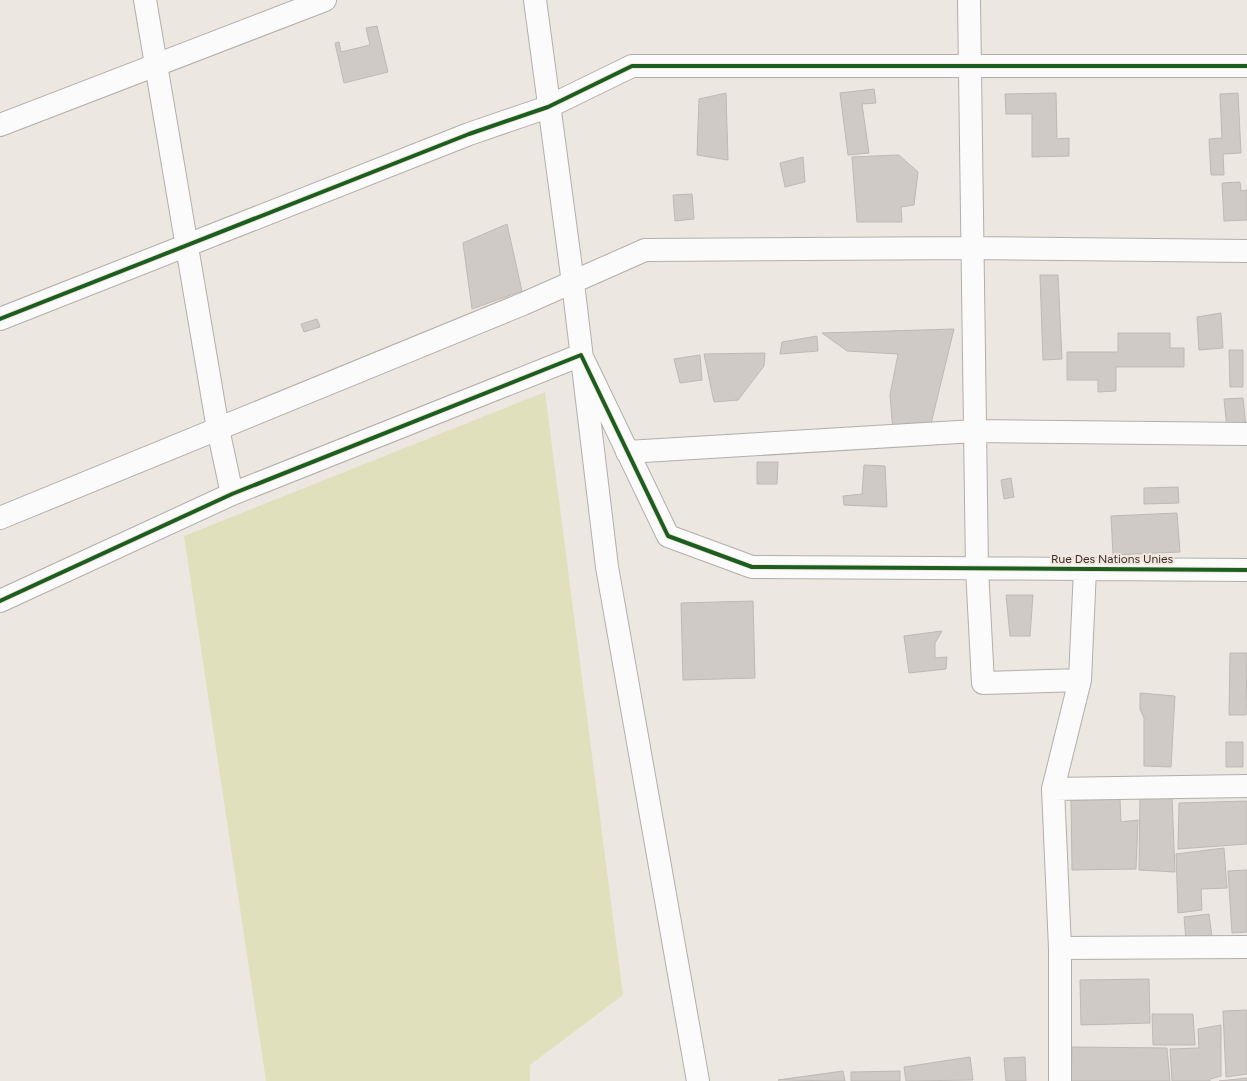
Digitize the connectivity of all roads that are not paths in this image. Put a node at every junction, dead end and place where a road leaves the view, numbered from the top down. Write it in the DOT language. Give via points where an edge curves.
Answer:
graph roads {
  1 [pos="146,0"];
  2 [pos="325,0"];
  3 [pos="535,0"];
  4 [pos="970,0"];
  5 [pos="156,65"];
  6 [pos="1247,66"];
  7 [pos="970,67"];
  8 [pos="548,107"];
  9 [pos="0,125"];
  10 [pos="187,245"];
  11 [pos="973,248"];
  12 [pos="1247,252"];
  13 [pos="573,283"];
  14 [pos="0,319"];
  15 [pos="581,355"];
  16 [pos="218,429"];
  17 [pos="975,431"];
  18 [pos="1247,434"];
  19 [pos="627,452"];
  20 [pos="232,494"];
  21 [pos="0,518"];
  22 [pos="977,569"];
  23 [pos="1085,569"];
  24 [pos="1247,570"];
  25 [pos="0,601"];
  26 [pos="1080,680"];
  27 [pos="1247,786"];
  28 [pos="1053,789"];
  29 [pos="1247,947"];
  30 [pos="1060,948"];
  31 [pos="698,1081"];
  32 [pos="1060,1081"];
  1 -- 5 [label="street"];
  2 -- 5 [label="street"];
  3 -- 8 [label="street"];
  4 -- 7 [label="street"];
  5 -- 9 [label="street"];
  5 -- 10 [label="street"];
  6 -- 7 [label="street"];
  7 -- 8 [label="street" via="632,66"];
  7 -- 11 [label="street"];
  8 -- 10 [label="street" via="469,134"];
  8 -- 13 [label="street"];
  10 -- 14 [label="street"];
  10 -- 16 [label="street"];
  11 -- 12 [label="street"];
  11 -- 13 [label="street" via="645,250"];
  11 -- 17 [label="street"];
  13 -- 15 [label="street"];
  13 -- 16 [label="street"];
  15 -- 19 [label="street, Rue Des Nations Unies"];
  15 -- 20 [label="street"];
  15 -- 31 [label="street" via="607,567"];
  16 -- 20 [label="street"];
  16 -- 21 [label="street"];
  17 -- 18 [label="street"];
  17 -- 19 [label="street"];
  17 -- 22 [label="street"];
  19 -- 22 [label="street, Rue Des Nations Unies" via="668,536 752,567"];
  20 -- 25 [label="street"];
  22 -- 23 [label="street, Rue Des Nations Unies"];
  22 -- 26 [label="street" via="983,683"];
  23 -- 24 [label="street, Rue Des Nations Unies"];
  23 -- 26 [label="street"];
  26 -- 28 [label="street"];
  27 -- 28 [label="street"];
  28 -- 30 [label="street"];
  29 -- 30 [label="street"];
  30 -- 32 [label="street"];
}
